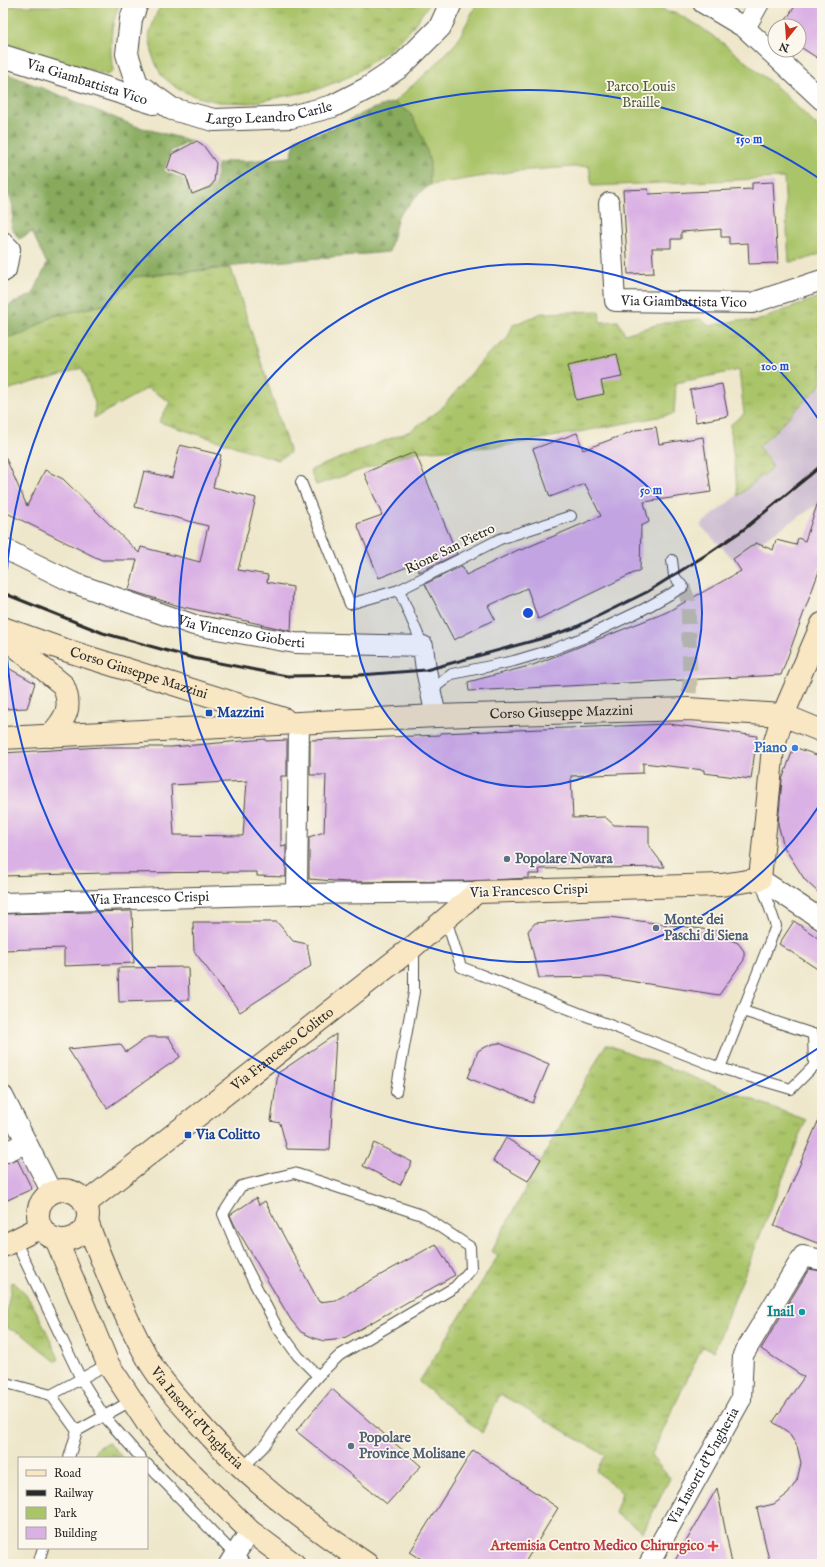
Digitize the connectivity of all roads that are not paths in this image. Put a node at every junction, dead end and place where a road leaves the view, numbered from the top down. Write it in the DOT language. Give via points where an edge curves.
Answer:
graph roads {
  1 [pos="137,3"];
  2 [pos="451,3"];
  3 [pos="703,3"];
  4 [pos="759,3"];
  5 [pos="745,28"];
  6 [pos="3,56"];
  7 [pos="822,100"];
  8 [pos="172,109"];
  9 [pos="609,203"];
  10 [pos="3,242"];
  11 [pos="3,272"];
  12 [pos="822,280"];
  13 [pos="301,482"];
  14 [pos="571,516"];
  15 [pos="3,548"];
  16 [pos="672,560"];
  17 [pos="399,590"];
  18 [pos="822,624"];
  19 [pos="3,628"];
  20 [pos="3,636"];
  21 [pos="423,646"];
  22 [pos="430,691"];
  23 [pos="783,715"];
  24 [pos="436,716"];
  25 [pos="298,723"];
  26 [pos="822,731"];
  27 [pos="50,736"];
  28 [pos="3,738"];
  29 [pos="760,879"];
  30 [pos="478,892"];
  31 [pos="298,894"];
  32 [pos="3,903"];
  33 [pos="446,919"];
  34 [pos="822,920"];
  35 [pos="414,946"];
  36 [pos="743,1011"];
  37 [pos="720,1068"];
  38 [pos="396,1092"];
  39 [pos="3,1096"];
  40 [pos="26,1143"];
  41 [pos="3,1153"];
  42 [pos="52,1193"];
  43 [pos="86,1213"];
  44 [pos="49,1233"];
  45 [pos="9,1243"];
  46 [pos="822,1260"];
  47 [pos="108,1364"];
  48 [pos="318,1376"];
  49 [pos="81,1379"];
  50 [pos="3,1382"];
  51 [pos="51,1395"];
  52 [pos="131,1401"];
  53 [pos="104,1416"];
  54 [pos="76,1431"];
  55 [pos="69,1457"];
  56 [pos="140,1457"];
  57 [pos="148,1465"];
  58 [pos="242,1469"];
  59 [pos="250,1531"];
  60 [pos="42,1549"];
  61 [pos="237,1561"];
  62 [pos="285,1561"];
  63 [pos="38,1564"];
  64 [pos="368,1564"];
  65 [pos="649,1564"];
  1 -- 8 [label="street, Largo Leandro Carile" via="131,20 127,54 137,84"];
  2 -- 8 [label="street, Largo Leandro Carile" via="440,27 401,66 368,88 333,106 291,117 221,120"];
  3 -- 5 [label="street"];
  4 -- 5 [label="street"];
  5 -- 7 [label="street"];
  6 -- 8 [label="street, Via Giambattista Vico"];
  9 -- 12 [label="street, Via Giambattista Vico" via="615,301 752,303"];
  10 -- 11 [label="street" via="10,250 6,270"];
  13 -- 17 [label="lane" via="350,604"];
  14 -- 17 [label="lane, Rione San Pietro" via="500,539"];
  15 -- 21 [label="street, Via Vincenzo Gioberti" via="74,583 194,625 295,643"];
  16 -- 22 [label="lane" via="674,576 683,587 642,610 611,626 551,650 452,674"];
  17 -- 21 [label="lane, Rione San Pietro"];
  18 -- 23 [label="main road"];
  19 -- 25 [label="main road, Corso Giuseppe Mazzini"];
  20 -- 27 [label="main road" via="63,685 68,696 68,709 62,722"];
  21 -- 22 [label="street"];
  22 -- 24 [label="street"];
  23 -- 24 [label="main road, Corso Giuseppe Mazzini" via="688,709"];
  23 -- 26 [label="main road, Corso Giuseppe Mazzini"];
  23 -- 29 [label="main road" via="773,748"];
  24 -- 25 [label="main road, Corso Giuseppe Mazzini"];
  25 -- 27 [label="main road, Corso Giuseppe Mazzini"];
  25 -- 31 [label="street"];
  27 -- 28 [label="main road, Corso Giuseppe Mazzini"];
  29 -- 30 [label="main road, Via Francesco Crispi" via="721,885"];
  29 -- 34 [label="street"];
  29 -- 36 [label="lane" via="776,926"];
  30 -- 31 [label="street, Via Francesco Crispi"];
  30 -- 33 [label="main road, Via Francesco Colitto"];
  31 -- 32 [label="street, Via Francesco Crispi"];
  33 -- 35 [label="main road, Via Francesco Colitto"];
  33 -- 37 [label="lane" via="461,967"];
  35 -- 38 [label="lane" via="414,992"];
  35 -- 43 [label="main road, Via Francesco Colitto"];
  36 -- 37 [label="lane"];
  36 -- 37 [label="lane" via="813,1034 814,1066 791,1088"];
  39 -- 40 [label="street"];
  40 -- 41 [label="street"];
  40 -- 42 [label="street"];
  42 -- 43 [label="main road" via="69,1191 76,1194"];
  42 -- 44 [label="main road" via="46,1197 38,1214"];
  43 -- 44 [label="main road" via="84,1229 73,1238 63,1240"];
  43 -- 58 [label="main road, Via Insorti d'Ungheria" via="113,1290 150,1362 176,1398"];
  44 -- 45 [label="main road"];
  44 -- 47 [label="main road"];
  45 -- 49 [label="lane"];
  46 -- 65 [label="street, Via Insorti d'Ungheria" via="803,1256 743,1355 741,1399"];
  47 -- 49 [label="lane"];
  47 -- 52 [label="main road"];
  48 -- 48 [label="lane" via="340,1355 455,1287 471,1269 470,1247 422,1214 294,1173 241,1186 223,1214 242,1259 277,1327 298,1356"];
  48 -- 58 [label="lane" via="293,1405 264,1446"];
  49 -- 51 [label="lane"];
  49 -- 53 [label="lane"];
  50 -- 51 [label="lane"];
  51 -- 54 [label="lane"];
  52 -- 53 [label="lane"];
  52 -- 59 [label="main road" via="162,1443"];
  53 -- 54 [label="lane"];
  53 -- 56 [label="lane"];
  54 -- 55 [label="lane"];
  57 -- 61 [label="lane"];
  58 -- 64 [label="main road, Via Insorti d'Ungheria" via="287,1507"];
  59 -- 61 [label="street"];
  59 -- 62 [label="main road"];
  60 -- 63 [label="lane"];
}
